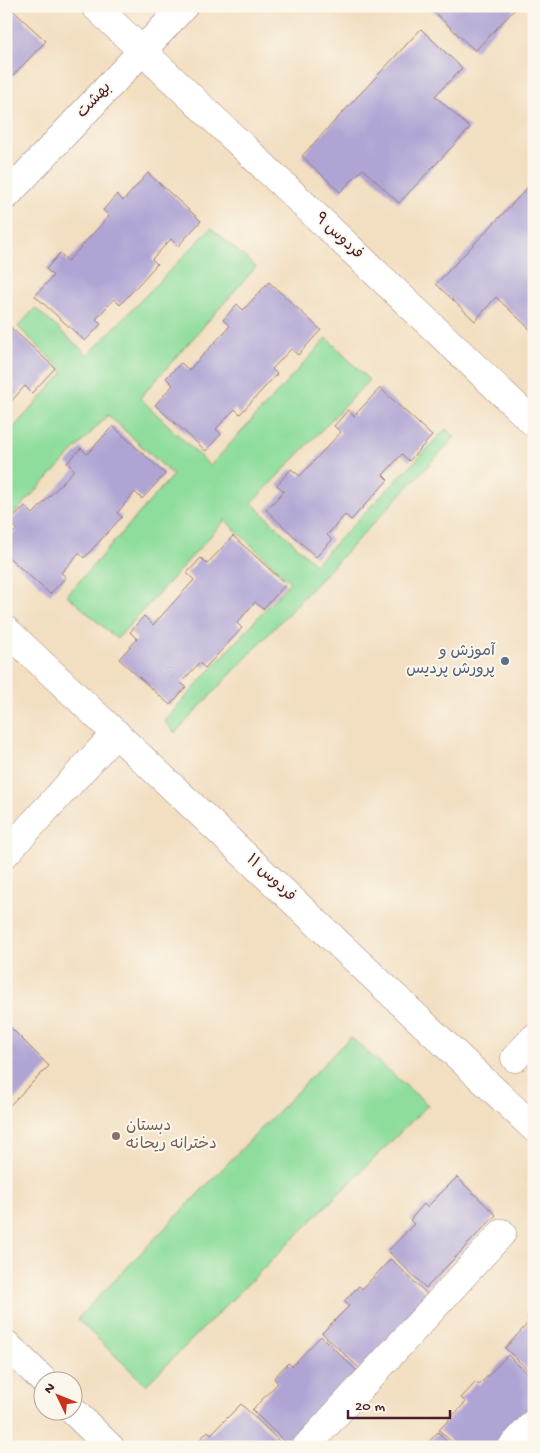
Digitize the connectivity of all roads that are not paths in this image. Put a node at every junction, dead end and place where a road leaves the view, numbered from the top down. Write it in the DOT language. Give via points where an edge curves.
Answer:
graph roads {
  1 [pos="95,6"];
  2 [pos="184,6"];
  3 [pos="142,51"];
  4 [pos="6,196"];
  5 [pos="534,423"];
  6 [pos="6,630"];
  7 [pos="116,733"];
  8 [pos="6,853"];
  9 [pos="534,1038"];
  10 [pos="515,1058"];
  11 [pos="534,1128"];
  12 [pos="502,1233"];
  13 [pos="6,1344"];
  14 [pos="33,1370"];
  15 [pos="82,1420"];
  16 [pos="534,1423"];
  17 [pos="110,1447"];
  18 [pos="306,1447"];
  19 [pos="512,1447"];
  1 -- 3 [label="street, فردوس ۹"];
  2 -- 3 [label="street, بهشت"];
  3 -- 4 [label="street, بهشت"];
  3 -- 5 [label="street, فردوس ۹"];
  6 -- 7 [label="street, فردوس ۱۱"];
  7 -- 8 [label="street"];
  7 -- 11 [label="street, فردوس ۱۱"];
  9 -- 10 [label="street"];
  12 -- 18 [label="street"];
  13 -- 14 [label="street"];
  15 -- 17 [label="street"];
  16 -- 19 [label="street"];
}
